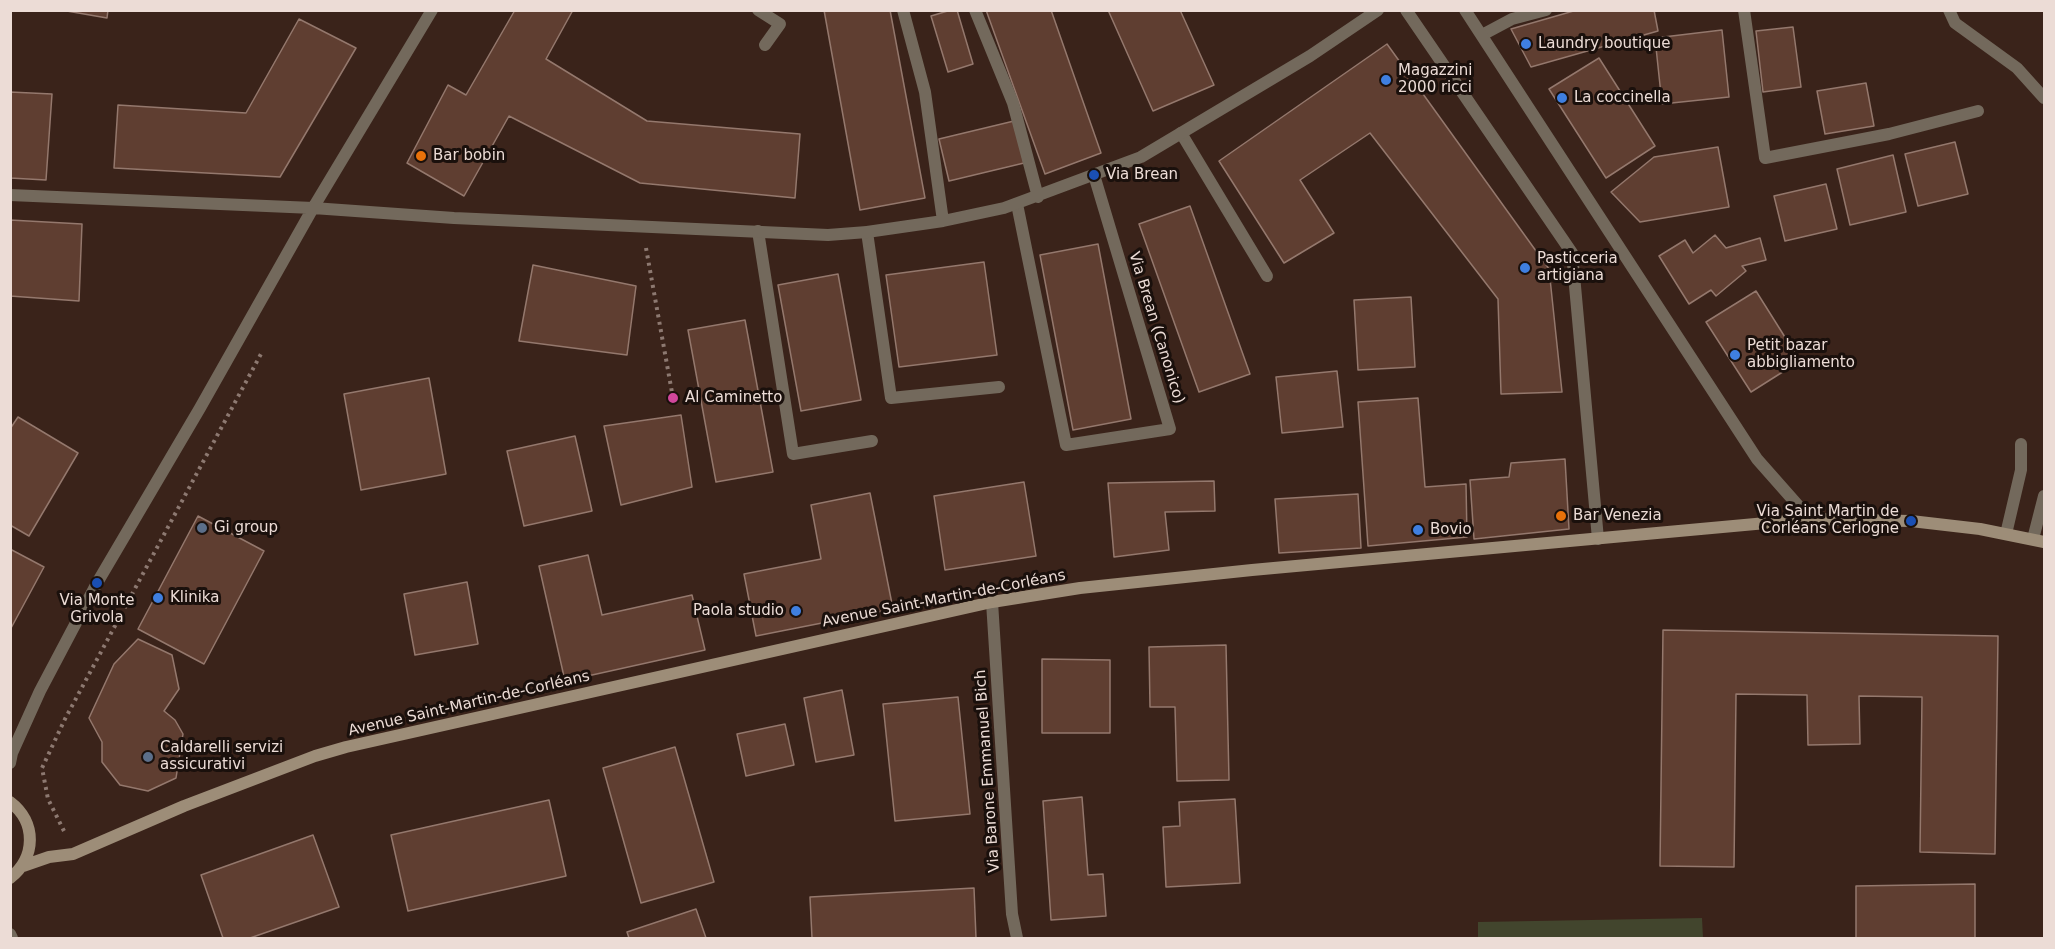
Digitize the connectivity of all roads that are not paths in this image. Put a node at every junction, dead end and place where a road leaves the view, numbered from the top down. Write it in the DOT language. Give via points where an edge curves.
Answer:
graph roads {
  1 [pos="432,10"];
  2 [pos="758,10"];
  3 [pos="903,10"];
  4 [pos="975,10"];
  5 [pos="1378,10"];
  6 [pos="1406,10"];
  7 [pos="1465,10"];
  8 [pos="1546,10"];
  9 [pos="1744,10"];
  10 [pos="1949,10"];
  11 [pos="1482,35"];
  12 [pos="765,45"];
  13 [pos="2044,98"];
  14 [pos="1978,111"];
  15 [pos="1181,133"];
  16 [pos="1094,175"];
  17 [pos="10,195"];
  18 [pos="1038,197"];
  19 [pos="1017,204"];
  20 [pos="313,207"];
  21 [pos="943,221"];
  22 [pos="758,231"];
  23 [pos="867,232"];
  24 [pos="1267,276"];
  25 [pos="999,387"];
  26 [pos="872,441"];
  27 [pos="2020,444"];
  28 [pos="2044,496"];
  29 [pos="1810,519"];
  30 [pos="2006,534"];
  31 [pos="1598,539"];
  32 [pos="2039,541"];
  33 [pos="992,602"];
  34 [pos="10,763"];
  35 [pos="10,802"];
  36 [pos="23,866"];
  37 [pos="10,878"];
  38 [pos="1017,939"];
  1 -- 20 [label="street"];
  2 -- 12 [label="street" via="780,24"];
  3 -- 21 [label="street" via="925,92"];
  4 -- 18 [label="street" via="1013,103"];
  5 -- 15 [label="street" via="1310,56"];
  6 -- 31 [label="street" via="1572,253"];
  7 -- 11 [label="street"];
  8 -- 11 [label="street" via="1512,20"];
  9 -- 14 [label="street" via="1765,158 1889,134"];
  10 -- 13 [label="street" via="1955,23 2017,68"];
  11 -- 29 [label="street" via="1757,459"];
  15 -- 16 [label="street" via="1141,157"];
  15 -- 24 [label="street"];
  16 -- 18 [label="street"];
  16 -- 19 [label="street, Via Brean (Canonico)" via="1170,429 1066,445"];
  17 -- 20 [label="street"];
  18 -- 19 [label="street"];
  19 -- 21 [label="street"];
  20 -- 22 [label="street" via="454,218"];
  20 -- 34 [label="street" via="97,583 40,691"];
  21 -- 23 [label="street"];
  22 -- 23 [label="street" via="828,235"];
  22 -- 26 [label="street" via="794,454"];
  23 -- 25 [label="street" via="891,398"];
  27 -- 30 [label="street" via="2021,470"];
  28 -- 32 [label="street"];
  29 -- 30 [label="street, Avenue Saint-Martin-de-Corléans" via="1911,521"];
  29 -- 31 [label="street, Avenue Saint-Martin-de-Corléans"];
  30 -- 32 [label="street, Avenue Saint-Martin-de-Corléans"];
  31 -- 33 [label="street, Avenue Saint-Martin-de-Corléans" via="1252,570 1080,588"];
  33 -- 36 [label="street, Avenue Saint-Martin-de-Corléans" via="346,747 184,806 73,854"];
  33 -- 38 [label="street, Via Barone Emmanuel Bich" via="1012,914"];
  35 -- 36 [label="street" via="22,813 30,830"];
  36 -- 37 [label="street"];
}
